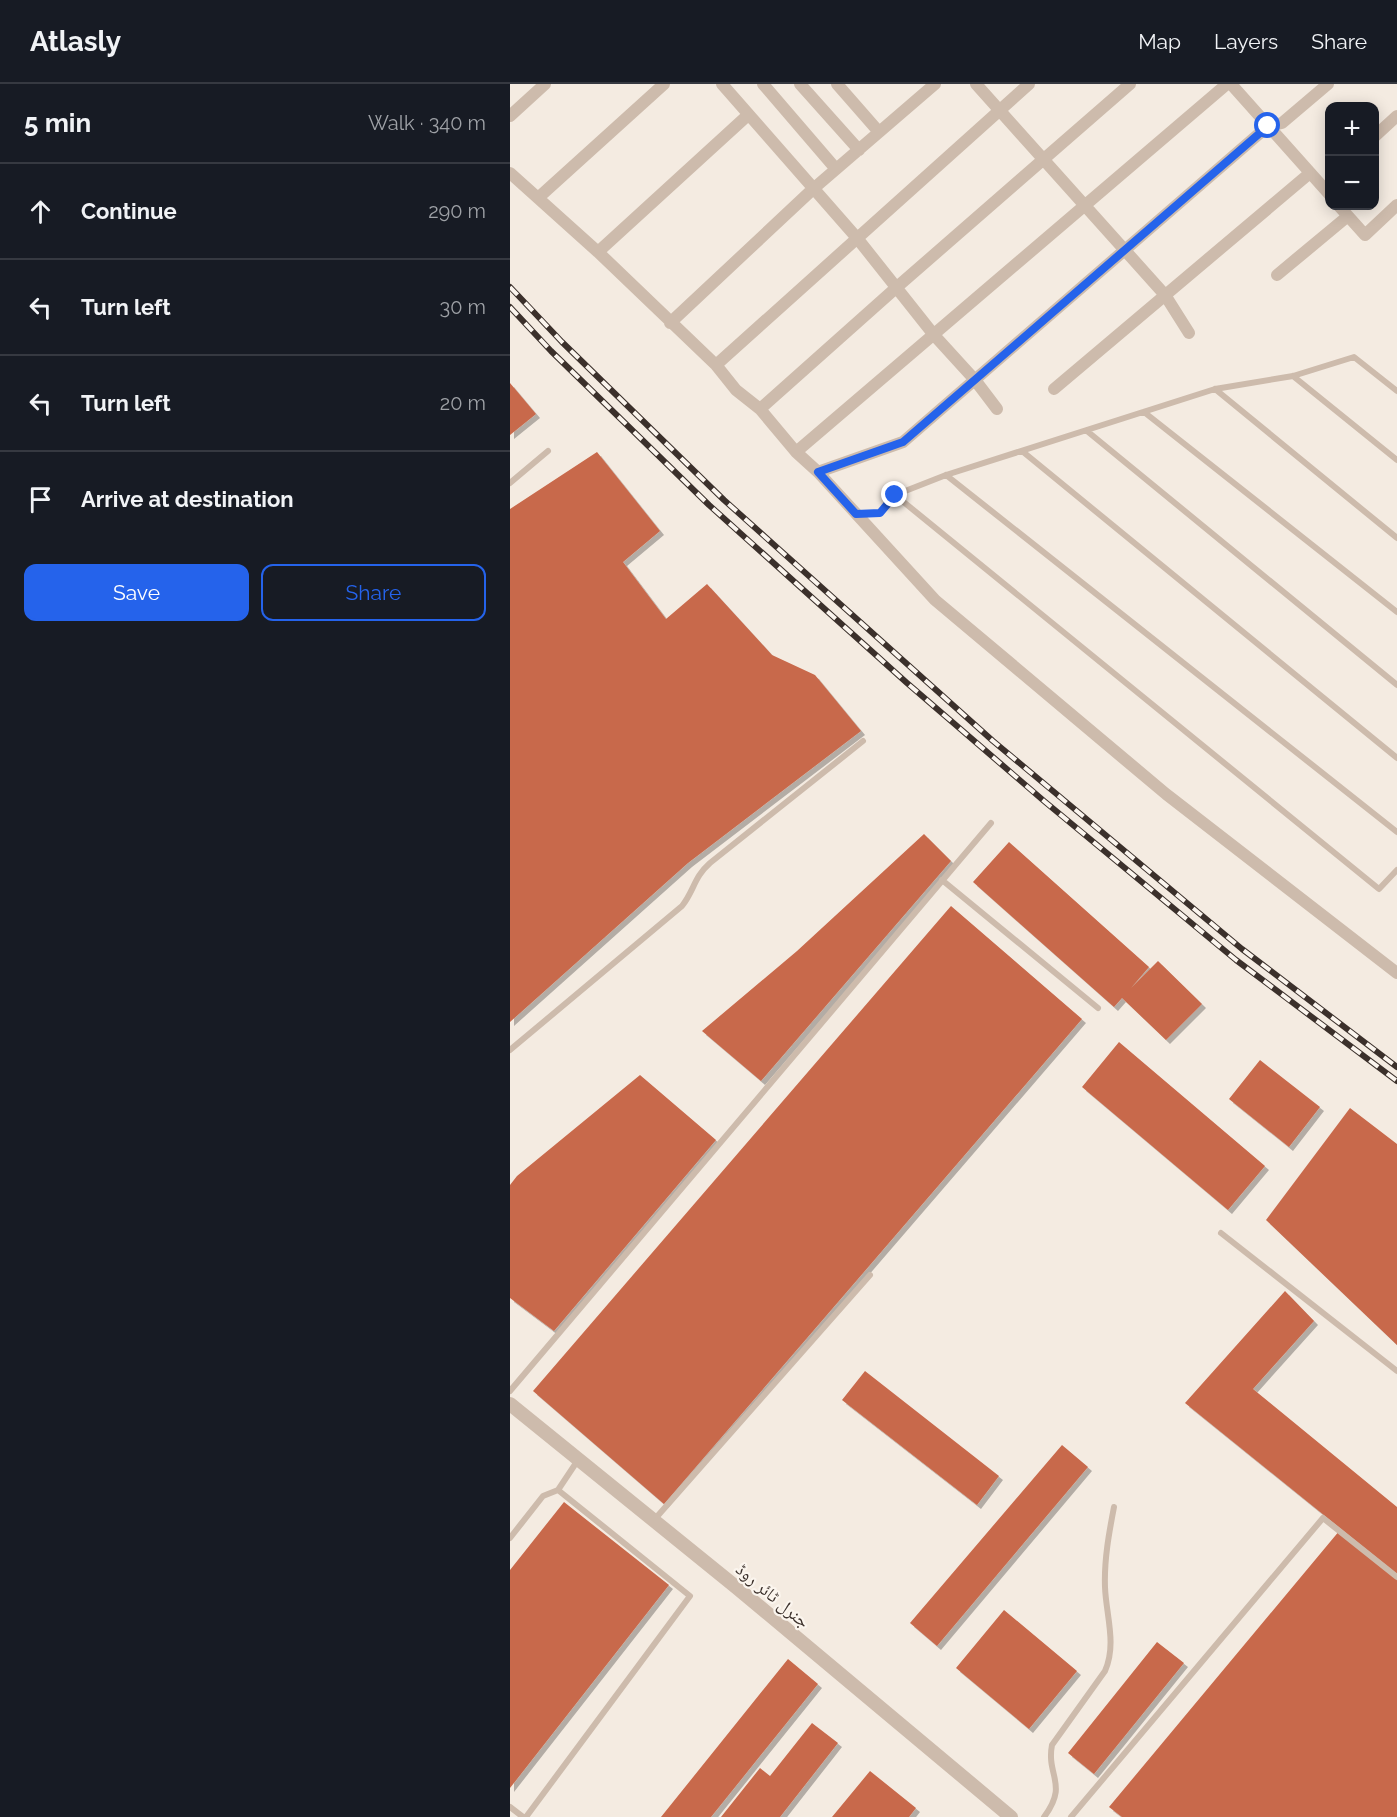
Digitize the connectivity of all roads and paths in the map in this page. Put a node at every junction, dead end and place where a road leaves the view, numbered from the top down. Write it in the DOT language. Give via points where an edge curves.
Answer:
graph roads {
  1 [pos="545,84"];
  2 [pos="664,84"];
  3 [pos="722,84"];
  4 [pos="763,84"];
  5 [pos="800,84"];
  6 [pos="837,84"];
  7 [pos="935,84"];
  8 [pos="976,84"];
  9 [pos="1029,84"];
  10 [pos="1130,84"];
  11 [pos="1229,84"];
  12 [pos="1328,84"];
  13 [pos="999,110"];
  14 [pos="748,115"];
  15 [pos="510,116"];
  16 [pos="1397,116"];
  17 [pos="1268,126"];
  18 [pos="879,132"];
  19 [pos="1379,132"];
  20 [pos="859,150"];
  21 [pos="1043,161"];
  22 [pos="837,169"];
  23 [pos="510,173"];
  24 [pos="1310,173"];
  25 [pos="1325,185"];
  26 [pos="813,189"];
  27 [pos="538,198"];
  28 [pos="1397,205"];
  29 [pos="1084,207"];
  30 [pos="1343,210"];
  31 [pos="1348,216"];
  32 [pos="857,238"];
  33 [pos="1124,249"];
  34 [pos="598,252"];
  35 [pos="1277,275"];
  36 [pos="897,287"];
  37 [pos="1165,295"];
  38 [pos="670,323"];
  39 [pos="1189,333"];
  40 [pos="934,335"];
  41 [pos="716,365"];
  42 [pos="1293,376"];
  43 [pos="975,380"];
  44 [pos="1054,388"];
  45 [pos="1215,389"];
  46 [pos="1397,391"];
  47 [pos="760,409"];
  48 [pos="997,409"];
  49 [pos="1144,412"];
  50 [pos="1087,431"];
  51 [pos="548,451"];
  52 [pos="1022,451"];
  53 [pos="796,452"];
  54 [pos="1397,460"];
  55 [pos="818,472"];
  56 [pos="946,475"];
  57 [pos="510,483"];
  58 [pos="895,495"];
  59 [pos="856,514"];
  60 [pos="1397,538"];
  61 [pos="1397,612"];
  62 [pos="1397,684"];
  63 [pos="863,741"];
  64 [pos="1397,758"];
  65 [pos="991,823"];
  66 [pos="1397,832"];
  67 [pos="1397,870"];
  68 [pos="942,880"];
  69 [pos="1397,973"];
  70 [pos="1098,1008"];
  71 [pos="510,1050"];
  72 [pos="1221,1233"];
  73 [pos="870,1275"];
  74 [pos="1397,1371"];
  75 [pos="510,1391"];
  76 [pos="510,1404"];
  77 [pos="578,1459"];
  78 [pos="558,1490"];
  79 [pos="1114,1507"];
  80 [pos="654,1521"];
  81 [pos="510,1538"];
  82 [pos="1397,1577"];
  83 [pos="510,1807"];
  84 [pos="524,1817"];
  85 [pos="1011,1817"];
  86 [pos="1044,1817"];
  87 [pos="1071,1817"];
  1 -- 15 [label="street"];
  2 -- 27 [label="street"];
  3 -- 14 [label="street"];
  4 -- 22 [label="street"];
  5 -- 20 [label="street"];
  6 -- 18 [label="street"];
  7 -- 18 [label="street"];
  8 -- 13 [label="street"];
  9 -- 13 [label="street"];
  10 -- 21 [label="street"];
  11 -- 17 [label="street"];
  11 -- 29 [label="street"];
  12 -- 17 [label="street" via="1282,123"];
  13 -- 21 [label="street"];
  13 -- 32 [label="street"];
  14 -- 26 [label="street"];
  14 -- 34 [label="street"];
  16 -- 19 [label="street"];
  17 -- 24 [label="street"];
  17 -- 33 [label="street"];
  18 -- 20 [label="street"];
  20 -- 22 [label="street"];
  21 -- 29 [label="street"];
  21 -- 36 [label="street"];
  22 -- 26 [label="street"];
  23 -- 27 [label="street"];
  24 -- 25 [label="street"];
  24 -- 37 [label="street"];
  26 -- 32 [label="street"];
  26 -- 38 [label="street"];
  27 -- 34 [label="street"];
  28 -- 31 [label="street" via="1365,235"];
  29 -- 33 [label="street"];
  29 -- 40 [label="street"];
  30 -- 31 [label="street"];
  31 -- 35 [label="street"];
  32 -- 36 [label="street"];
  32 -- 41 [label="street"];
  33 -- 37 [label="street"];
  33 -- 43 [label="street"];
  34 -- 38 [label="street"];
  36 -- 40 [label="street"];
  36 -- 47 [label="street"];
  37 -- 39 [label="street"];
  37 -- 44 [label="street"];
  38 -- 41 [label="street"];
  40 -- 43 [label="street"];
  40 -- 53 [label="street"];
  41 -- 47 [label="street" via="736,390"];
  42 -- 45 [label="lane"];
  42 -- 46 [label="lane" via="1354,357"];
  42 -- 54 [label="lane"];
  43 -- 48 [label="street"];
  43 -- 55 [label="street" via="903,442"];
  45 -- 49 [label="lane"];
  45 -- 60 [label="lane"];
  47 -- 53 [label="street"];
  49 -- 50 [label="lane"];
  49 -- 61 [label="lane"];
  50 -- 52 [label="lane"];
  50 -- 62 [label="lane"];
  51 -- 57 [label="lane"];
  52 -- 56 [label="lane"];
  52 -- 64 [label="lane"];
  53 -- 55 [label="street"];
  55 -- 59 [label="street"];
  56 -- 58 [label="lane"];
  56 -- 66 [label="lane"];
  58 -- 59 [label="lane" via="880,513"];
  58 -- 67 [label="lane" via="1379,889"];
  59 -- 69 [label="street" via="934,600 1166,794"];
  63 -- 71 [label="lane" via="710,863 700,872 682,906"];
  65 -- 68 [label="lane"];
  68 -- 70 [label="lane"];
  68 -- 75 [label="lane"];
  72 -- 74 [label="lane"];
  73 -- 80 [label="lane"];
  76 -- 77 [label="street, جنرل ٹائر روڈ"];
  77 -- 78 [label="lane"];
  77 -- 80 [label="street, جنرل ٹائر روڈ"];
  78 -- 81 [label="lane" via="543,1496"];
  78 -- 84 [label="lane" via="690,1596"];
  79 -- 86 [label="lane" via="1106,1576 1109,1661 1052,1744 1057,1794"];
  80 -- 85 [label="street, جنرل ٹائر روڈ"];
  82 -- 87 [label="lane" via="1323,1518"];
  83 -- 84 [label="lane"];
}
